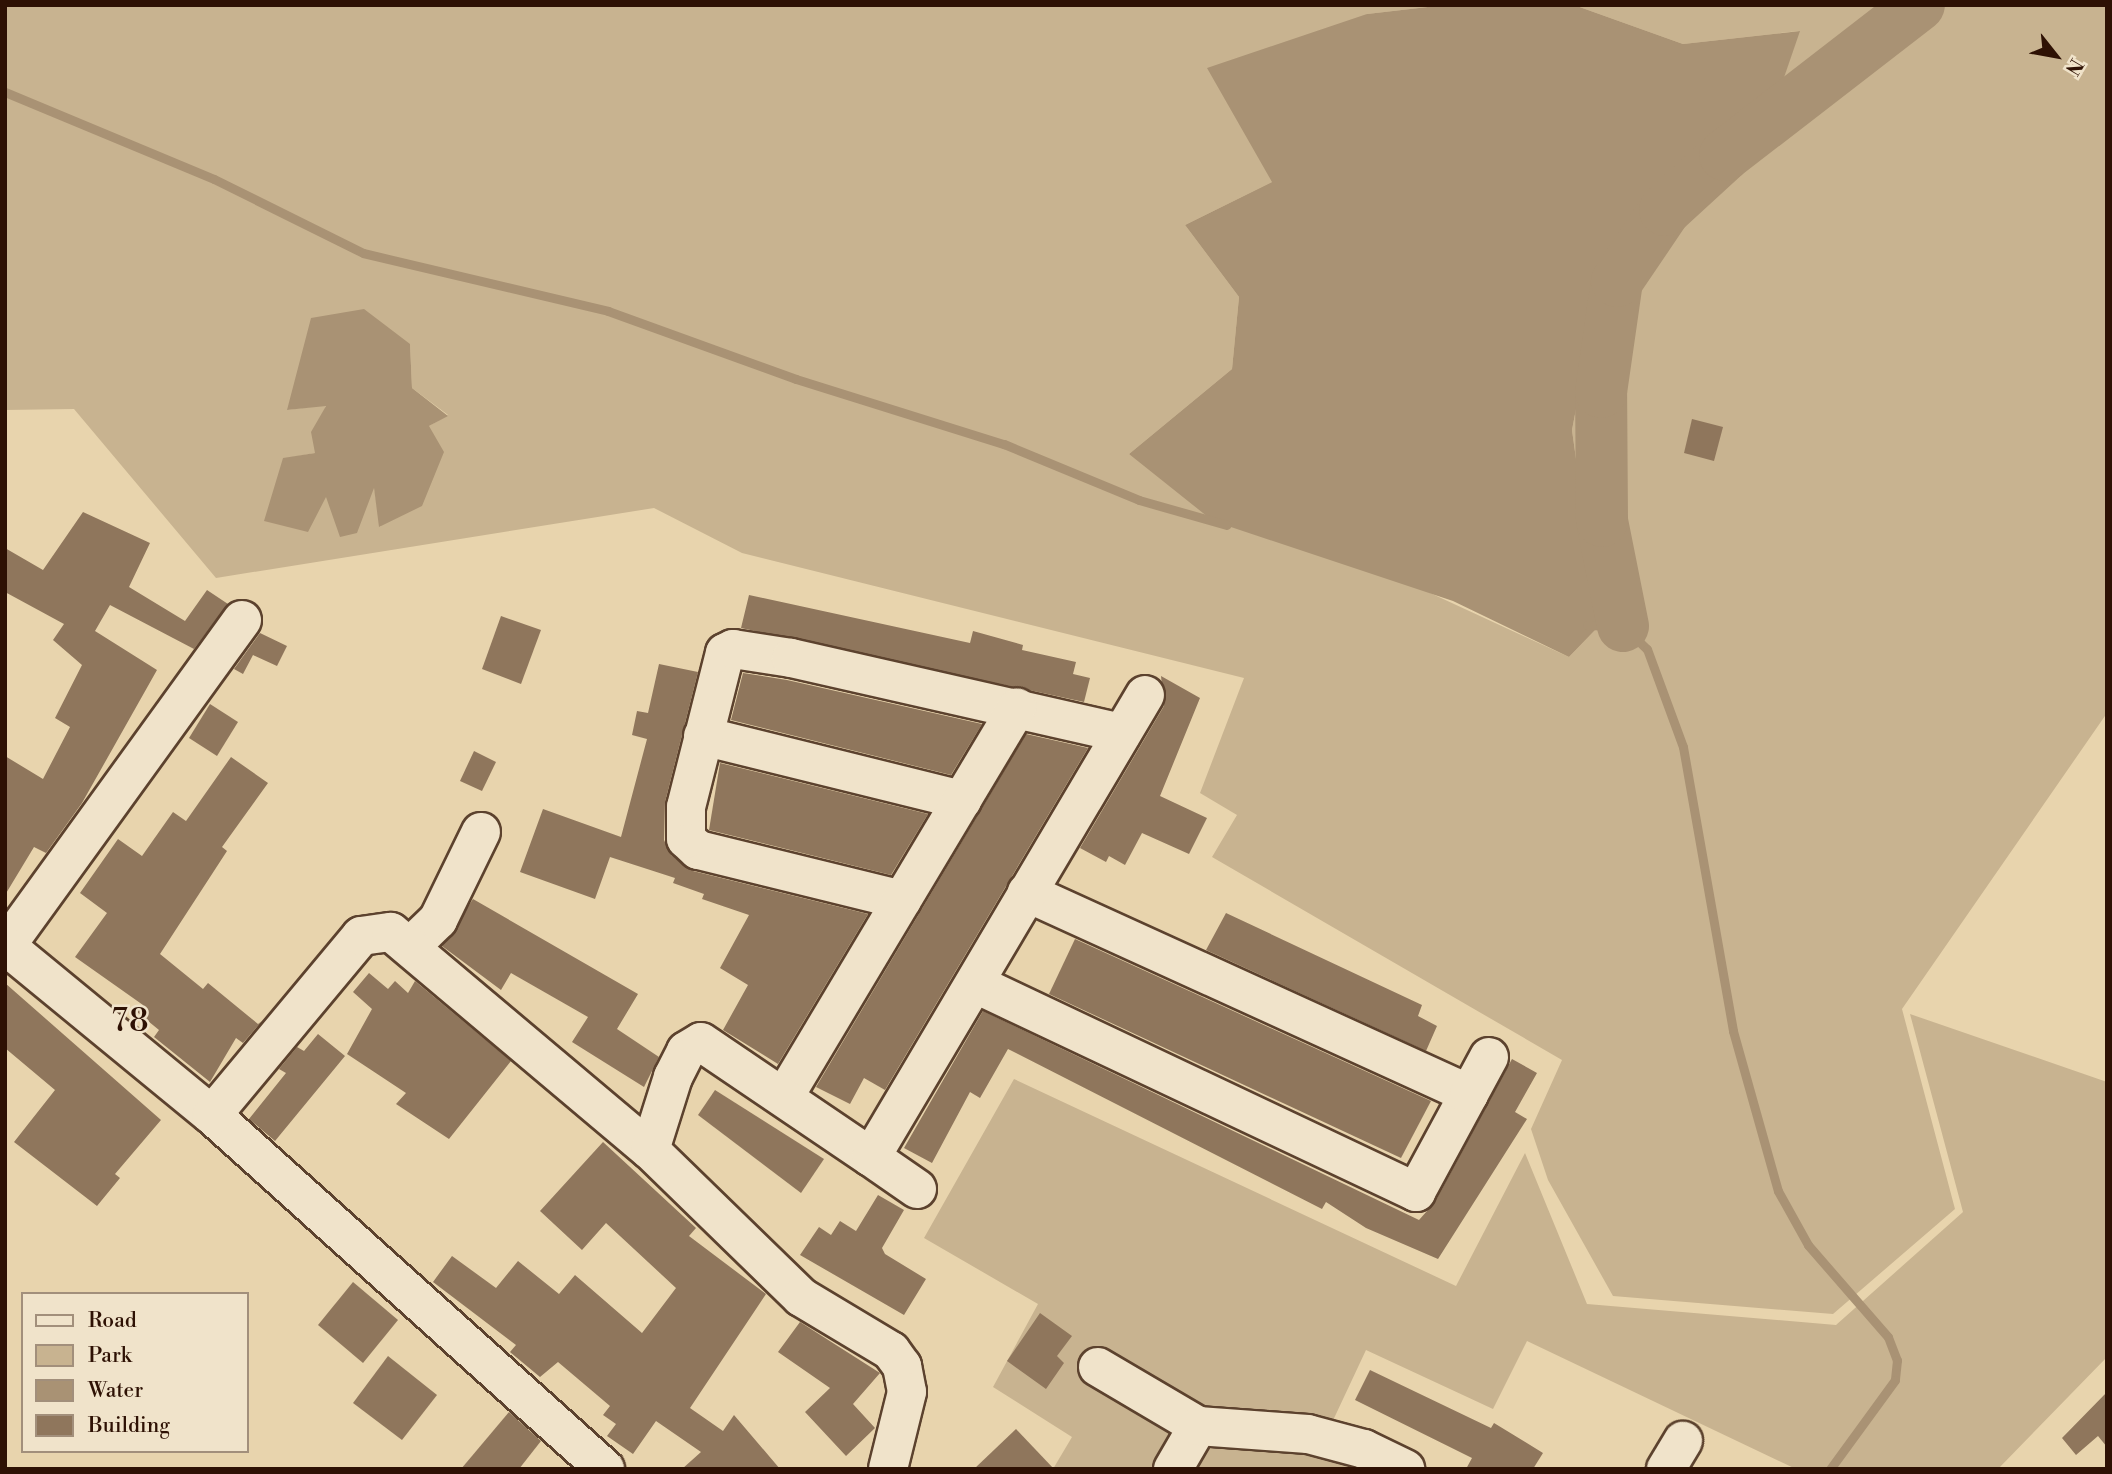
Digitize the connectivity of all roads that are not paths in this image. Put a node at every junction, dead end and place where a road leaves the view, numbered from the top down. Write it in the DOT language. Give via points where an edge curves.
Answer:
graph roads {
  1 [pos="242,620"];
  2 [pos="1145,695"];
  3 [pos="1017,707"];
  4 [pos="1122,733"];
  5 [pos="703,736"];
  6 [pos="962,800"];
  7 [pos="481,832"];
  8 [pos="1027,893"];
  9 [pos="902,900"];
  10 [pos="6,947"];
  11 [pos="410,947"];
  12 [pos="976,984"];
  13 [pos="1489,1057"];
  14 [pos="1469,1094"];
  15 [pos="784,1097"];
  16 [pos="212,1115"];
  17 [pos="650,1150"];
  18 [pos="871,1157"];
  19 [pos="917,1189"];
  20 [pos="1098,1367"];
  21 [pos="1198,1426"];
  22 [pos="605,1469"];
  23 [pos="888,1469"];
  24 [pos="1173,1469"];
  25 [pos="1405,1469"];
  1 -- 10 [label="street"];
  2 -- 4 [label="street"];
  3 -- 4 [label="street"];
  3 -- 5 [label="street" via="733,649 718,665"];
  3 -- 6 [label="street"];
  4 -- 8 [label="street"];
  5 -- 6 [label="street"];
  5 -- 9 [label="street" via="683,833 698,850"];
  6 -- 9 [label="street"];
  7 -- 11 [label="street" via="438,920"];
  8 -- 12 [label="street"];
  8 -- 14 [label="street"];
  9 -- 15 [label="street"];
  10 -- 16 [label="street"];
  11 -- 16 [label="street" via="391,932 361,936"];
  11 -- 17 [label="street"];
  12 -- 14 [label="street" via="1410,1202"];
  12 -- 18 [label="street"];
  13 -- 14 [label="street"];
  15 -- 17 [label="street" via="698,1042 686,1051 673,1077"];
  15 -- 18 [label="street"];
  16 -- 22 [label="street"];
  17 -- 23 [label="street" via="795,1292 899,1360 907,1380 906,1412"];
  18 -- 19 [label="street"];
  20 -- 21 [label="street"];
  21 -- 24 [label="street"];
  21 -- 25 [label="street" via="1317,1436 1364,1449"];
}
